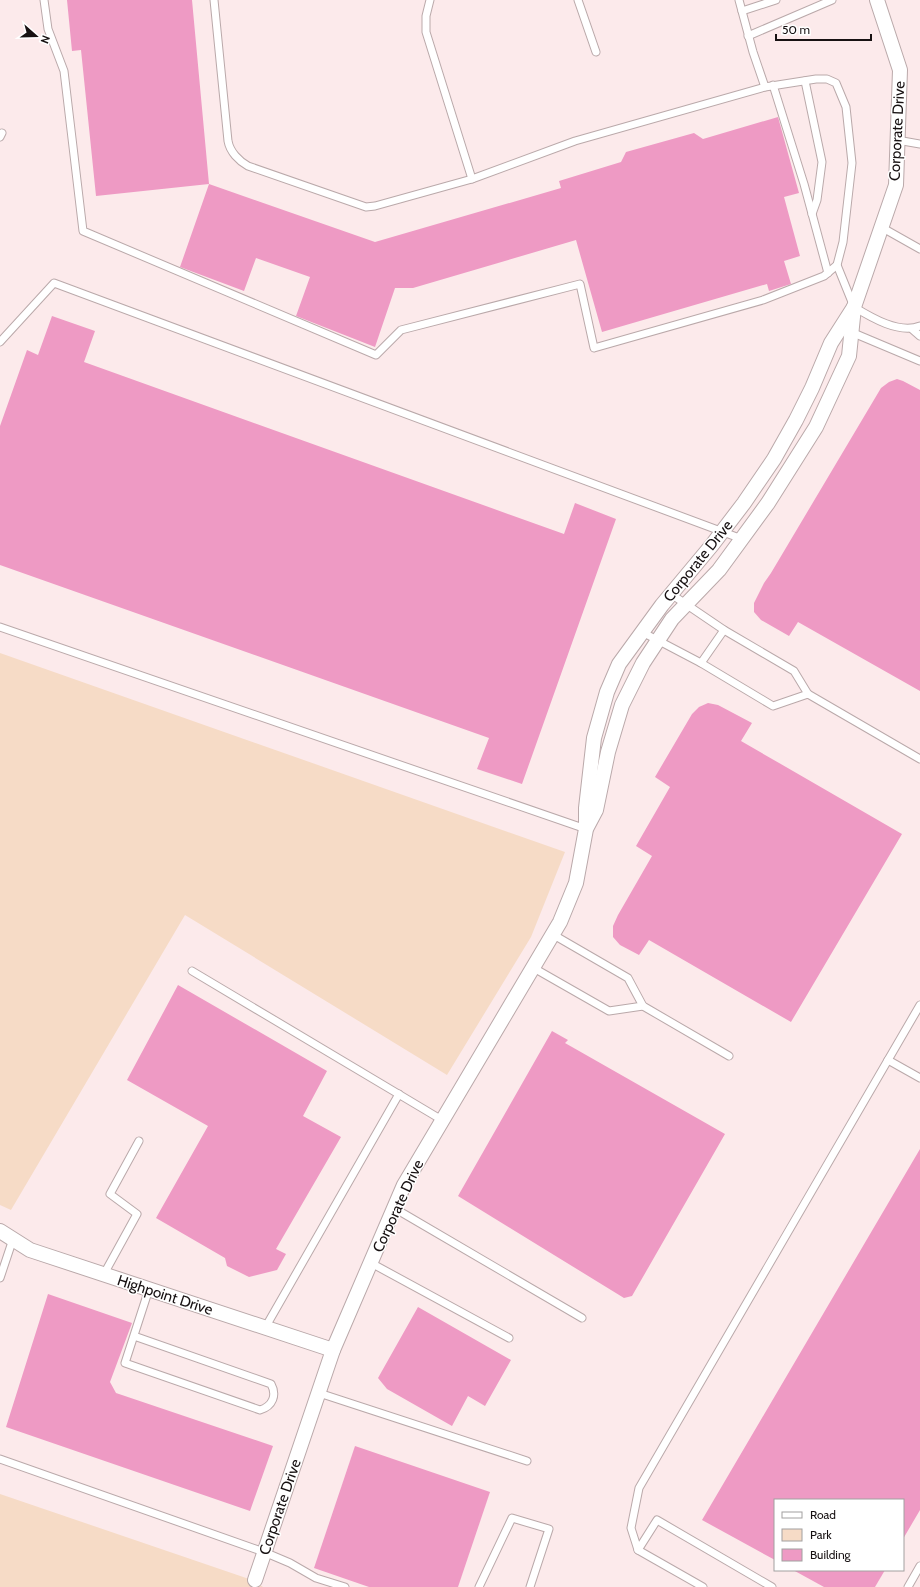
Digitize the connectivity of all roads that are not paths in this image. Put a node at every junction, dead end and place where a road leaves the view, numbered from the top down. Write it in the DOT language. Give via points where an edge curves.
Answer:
graph roads {
  1 [pos="44,0"];
  2 [pos="214,0"];
  3 [pos="430,0"];
  4 [pos="578,0"];
  5 [pos="739,0"];
  6 [pos="776,0"];
  7 [pos="832,0"];
  8 [pos="877,0"];
  9 [pos="742,11"];
  10 [pos="748,36"];
  11 [pos="596,52"];
  12 [pos="805,80"];
  13 [pos="773,85"];
  14 [pos="765,87"];
  15 [pos="897,140"];
  16 [pos="920,144"];
  17 [pos="472,179"];
  18 [pos="812,214"];
  19 [pos="881,227"];
  20 [pos="920,249"];
  21 [pos="838,265"];
  22 [pos="828,273"];
  23 [pos="854,307"];
  24 [pos="920,326"];
  25 [pos="912,329"];
  26 [pos="851,332"];
  27 [pos="920,336"];
  28 [pos="0,342"];
  29 [pos="920,361"];
  30 [pos="722,532"];
  31 [pos="742,539"];
  32 [pos="671,594"];
  33 [pos="686,605"];
  34 [pos="0,626"];
  35 [pos="724,630"];
  36 [pos="642,632"];
  37 [pos="658,640"];
  38 [pos="701,663"];
  39 [pos="808,694"];
  40 [pos="920,759"];
  41 [pos="586,828"];
  42 [pos="552,934"];
  43 [pos="532,968"];
  44 [pos="192,971"];
  45 [pos="920,1005"];
  46 [pos="643,1006"];
  47 [pos="729,1056"];
  48 [pos="888,1060"];
  49 [pos="920,1078"];
  50 [pos="398,1094"];
  51 [pos="442,1120"];
  52 [pos="139,1141"];
  53 [pos="394,1208"];
  54 [pos="0,1231"];
  55 [pos="13,1239"];
  56 [pos="371,1262"];
  57 [pos="104,1274"];
  58 [pos="0,1278"];
  59 [pos="149,1289"];
  60 [pos="582,1318"];
  61 [pos="265,1328"];
  62 [pos="134,1336"];
  63 [pos="509,1338"];
  64 [pos="334,1350"];
  65 [pos="318,1393"];
  66 [pos="0,1459"];
  67 [pos="527,1461"];
  68 [pos="638,1550"];
  69 [pos="264,1552"];
  70 [pos="920,1566"];
  71 [pos="254,1583"];
  72 [pos="345,1587"];
  73 [pos="479,1587"];
  74 [pos="530,1587"];
  75 [pos="703,1587"];
  76 [pos="772,1587"];
  77 [pos="908,1587"];
  1 -- 22 [label="lane" via="48,29 64,71 83,231 376,355 401,330 580,284 594,348 763,300"];
  2 -- 17 [label="lane" via="228,145 244,164 366,207"];
  3 -- 17 [label="lane" via="426,32"];
  4 -- 11 [label="lane"];
  5 -- 9 [label="lane"];
  6 -- 9 [label="lane"];
  7 -- 10 [label="lane"];
  8 -- 15 [label="street, Corporate Drive" via="900,70"];
  9 -- 10 [label="lane"];
  10 -- 14 [label="lane"];
  12 -- 13 [label="lane"];
  12 -- 18 [label="lane" via="822,162 817,200"];
  12 -- 21 [label="lane" via="827,78 836,83 846,107 852,163"];
  13 -- 14 [label="lane"];
  13 -- 18 [label="lane"];
  14 -- 17 [label="lane" via="575,141"];
  15 -- 16 [label="lane"];
  15 -- 19 [label="street, Corporate Drive" via="896,185"];
  18 -- 22 [label="lane"];
  19 -- 20 [label="lane"];
  19 -- 23 [label="street, Corporate Drive"];
  21 -- 22 [label="lane"];
  21 -- 23 [label="lane"];
  23 -- 25 [label="lane" via="876,320"];
  23 -- 26 [label="street, Corporate Drive"];
  23 -- 30 [label="street, Corporate Drive" via="831,343 812,388 774,459"];
  24 -- 25 [label="lane"];
  25 -- 27 [label="lane"];
  26 -- 29 [label="lane"];
  26 -- 31 [label="street, Corporate Drive" via="849,356 816,427"];
  28 -- 30 [label="lane" via="54,283"];
  30 -- 31 [label="lane"];
  30 -- 32 [label="street, Corporate Drive"];
  31 -- 33 [label="street, Corporate Drive" via="719,570"];
  32 -- 33 [label="lane"];
  32 -- 36 [label="street, Corporate Drive"];
  33 -- 35 [label="lane"];
  33 -- 37 [label="street, Corporate Drive" via="672,619"];
  34 -- 41 [label="lane"];
  35 -- 38 [label="lane"];
  35 -- 39 [label="lane" via="794,671"];
  36 -- 37 [label="lane"];
  36 -- 41 [label="street, Corporate Drive" via="619,664 607,692 594,738"];
  37 -- 38 [label="lane"];
  37 -- 41 [label="street, Corporate Drive" via="622,705 608,752 596,810"];
  38 -- 39 [label="lane" via="773,706"];
  39 -- 40 [label="lane"];
  41 -- 42 [label="street, Corporate Drive" via="576,883 560,922"];
  42 -- 43 [label="street, Corporate Drive"];
  42 -- 46 [label="lane" via="628,978"];
  43 -- 46 [label="lane" via="609,1012"];
  43 -- 51 [label="street, Corporate Drive"];
  44 -- 50 [label="lane"];
  45 -- 48 [label="lane"];
  46 -- 47 [label="lane"];
  48 -- 49 [label="lane"];
  48 -- 68 [label="lane" via="639,1488 631,1528"];
  50 -- 51 [label="lane"];
  50 -- 61 [label="lane"];
  51 -- 53 [label="street, Corporate Drive" via="404,1185"];
  52 -- 57 [label="lane" via="110,1194 137,1214"];
  53 -- 56 [label="street, Corporate Drive"];
  53 -- 60 [label="lane"];
  54 -- 55 [label="street, Highpoint Drive"];
  55 -- 57 [label="street, Highpoint Drive" via="30,1250"];
  55 -- 58 [label="lane"];
  56 -- 63 [label="lane"];
  56 -- 64 [label="street, Corporate Drive"];
  57 -- 59 [label="street, Highpoint Drive"];
  59 -- 61 [label="street, Highpoint Drive"];
  59 -- 62 [label="lane"];
  61 -- 64 [label="street, Highpoint Drive"];
  62 -- 62 [label="lane" via="125,1363 260,1410 273,1401 274,1389 271,1384"];
  64 -- 65 [label="street, Corporate Drive"];
  65 -- 67 [label="lane"];
  65 -- 69 [label="street, Corporate Drive"];
  66 -- 69 [label="lane"];
  68 -- 75 [label="lane"];
  68 -- 76 [label="lane" via="657,1520"];
  69 -- 71 [label="street, Corporate Drive"];
  69 -- 72 [label="lane" via="316,1578"];
  70 -- 77 [label="lane"];
  73 -- 74 [label="lane" via="512,1518 549,1529"];
}
